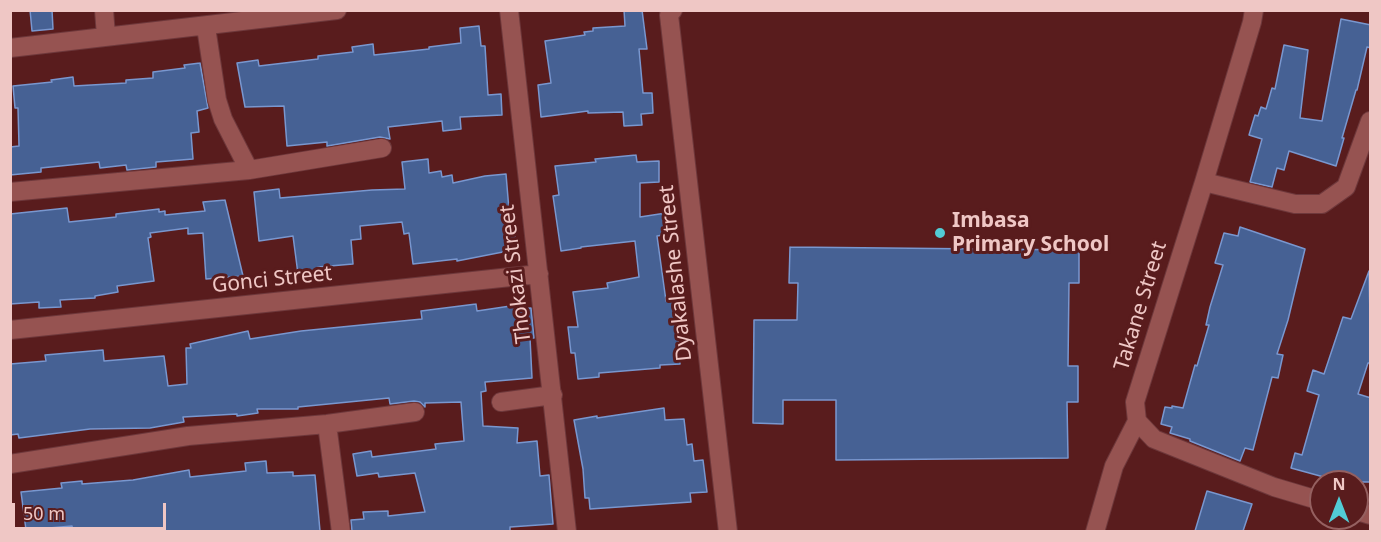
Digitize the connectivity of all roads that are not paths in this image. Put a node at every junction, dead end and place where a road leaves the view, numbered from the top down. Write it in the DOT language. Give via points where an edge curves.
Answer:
graph roads {
  1 [pos="104,10"];
  2 [pos="338,10"];
  3 [pos="509,10"];
  4 [pos="673,10"];
  5 [pos="1254,10"];
  6 [pos="239,15"];
  7 [pos="206,27"];
  8 [pos="106,36"];
  9 [pos="10,48"];
  10 [pos="1371,121"];
  11 [pos="382,148"];
  12 [pos="249,170"];
  13 [pos="1204,182"];
  14 [pos="10,192"];
  15 [pos="539,274"];
  16 [pos="10,330"];
  17 [pos="553,395"];
  18 [pos="501,402"];
  19 [pos="415,412"];
  20 [pos="1137,421"];
  21 [pos="327,424"];
  22 [pos="10,464"];
  23 [pos="1309,497"];
  24 [pos="341,531"];
  25 [pos="567,531"];
  26 [pos="728,531"];
  27 [pos="1095,531"];
  1 -- 8 [label="street"];
  2 -- 6 [label="street"];
  3 -- 15 [label="street, Thokazi Street"];
  4 -- 26 [label="street, Dyakalashe Street" via="669,15"];
  5 -- 13 [label="street, Takane Street"];
  6 -- 7 [label="street"];
  7 -- 8 [label="street"];
  7 -- 12 [label="street" via="217,100"];
  8 -- 9 [label="street"];
  10 -- 13 [label="street" via="1346,187 1322,204 1296,204"];
  11 -- 12 [label="street"];
  12 -- 14 [label="street"];
  13 -- 20 [label="street, Takane Street" via="1135,402"];
  15 -- 16 [label="street, Gonci Street"];
  15 -- 17 [label="street, Thokazi Street"];
  17 -- 18 [label="street"];
  17 -- 25 [label="street, Thokazi Street"];
  19 -- 21 [label="street"];
  20 -- 23 [label="street" via="1154,439"];
  20 -- 27 [label="street" via="1114,466"];
  21 -- 22 [label="street" via="188,436"];
  21 -- 24 [label="street"];
}
